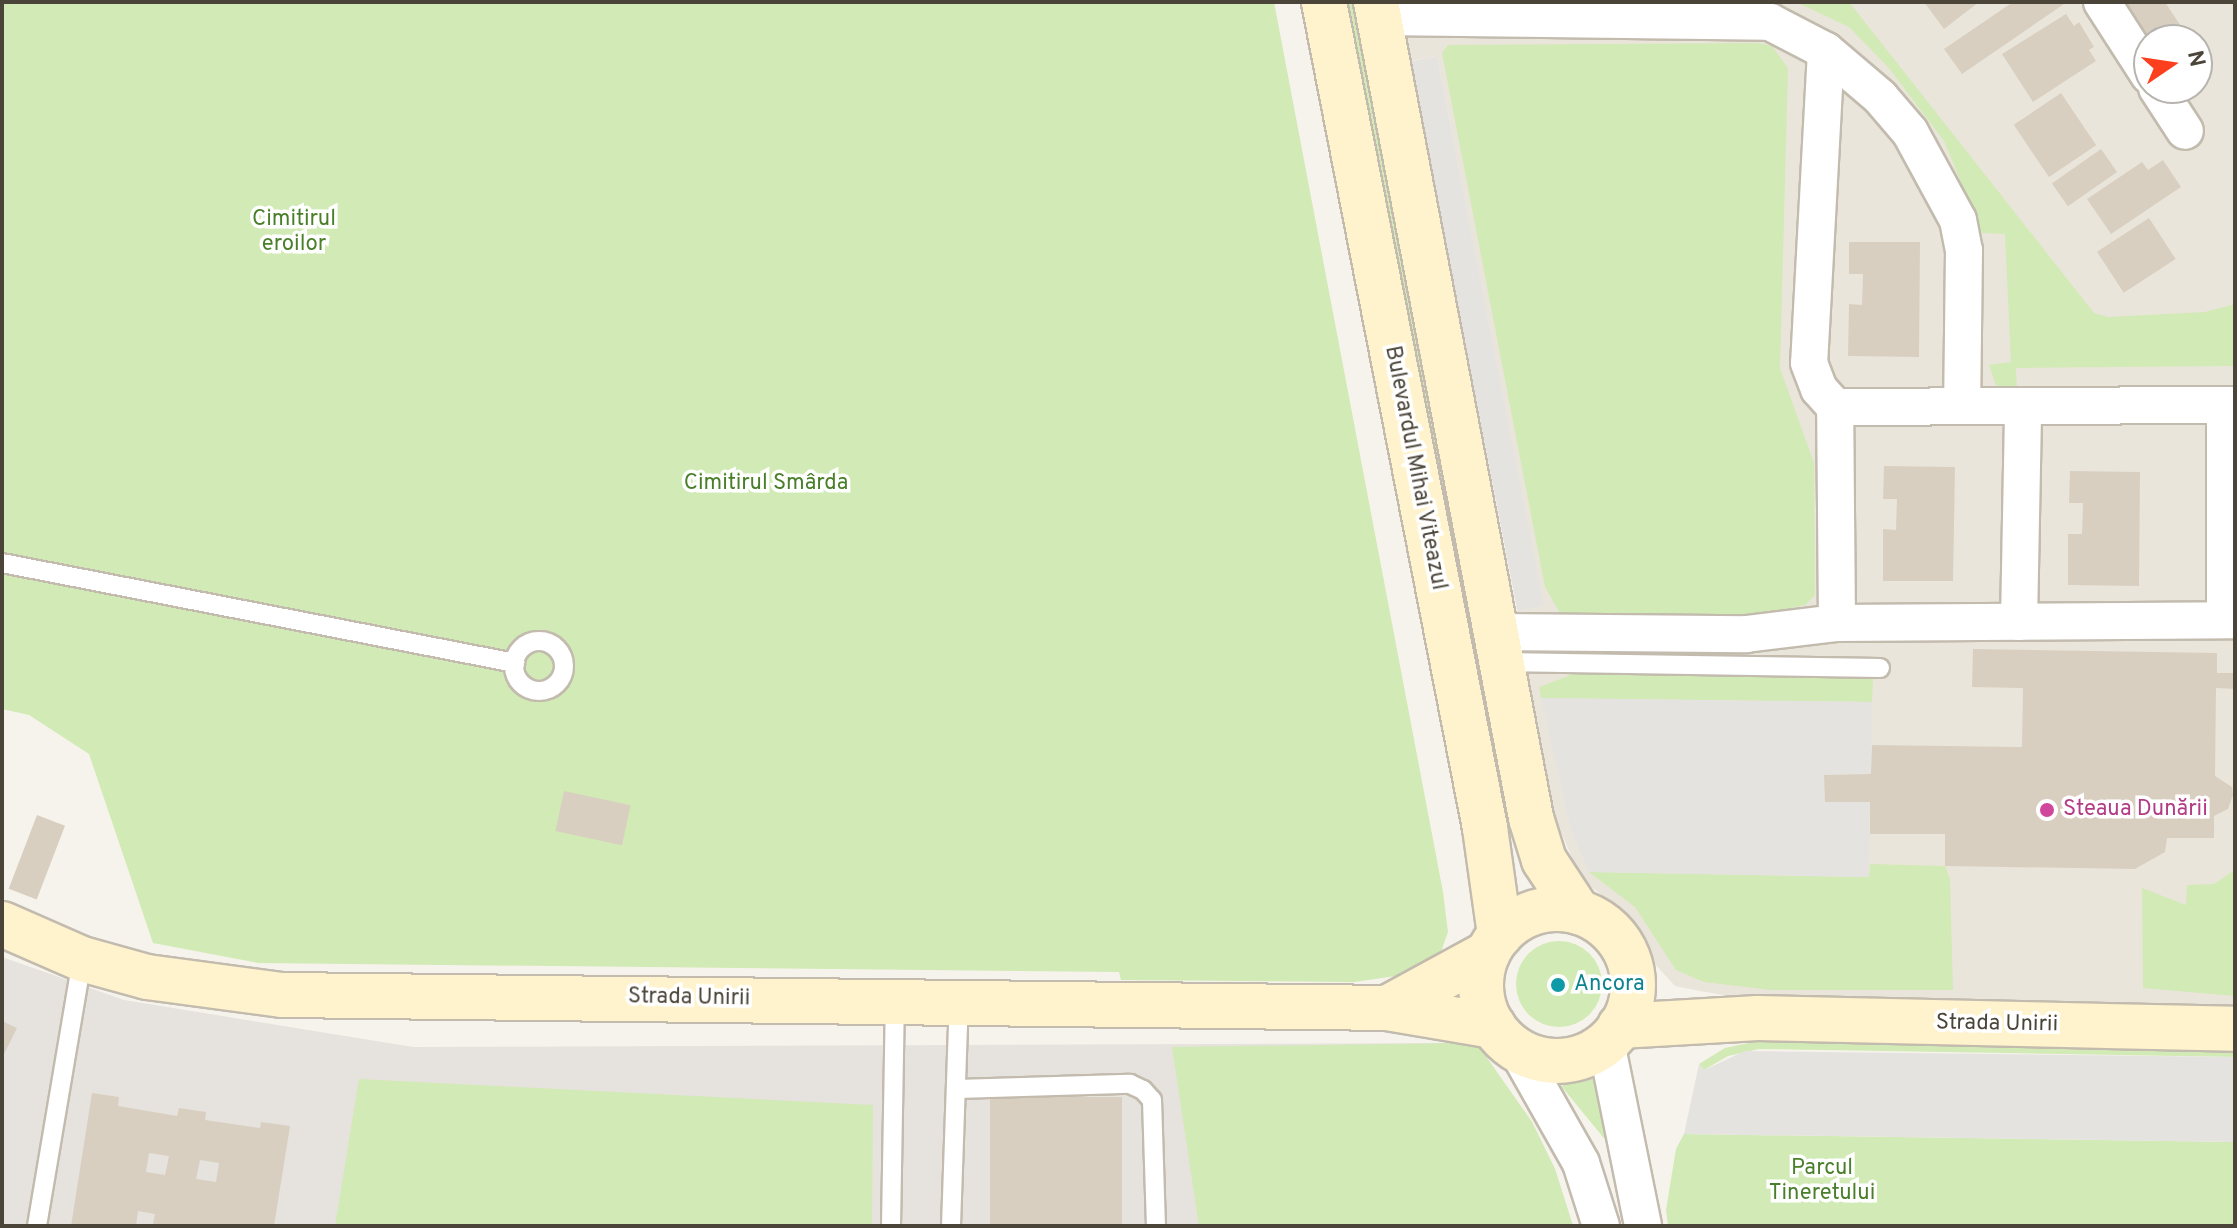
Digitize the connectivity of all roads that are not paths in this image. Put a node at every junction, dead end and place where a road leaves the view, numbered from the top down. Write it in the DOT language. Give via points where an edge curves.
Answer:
graph roads {
  1 [pos="1324,2"];
  2 [pos="2102,2"];
  3 [pos="1377,10"];
  4 [pos="2133,50"];
  5 [pos="1826,51"];
  6 [pos="2167,104"];
  7 [pos="2185,131"];
  8 [pos="2230,405"];
  9 [pos="1962,406"];
  10 [pos="2023,406"];
  11 [pos="1835,407"];
  12 [pos="2,563"];
  13 [pos="2230,620"];
  14 [pos="2019,622"];
  15 [pos="1837,623"];
  16 [pos="1498,647"];
  17 [pos="515,663"];
  18 [pos="1880,668"];
  19 [pos="1578,912"];
  20 [pos="2,924"];
  21 [pos="1494,944"];
  22 [pos="82,959"];
  23 [pos="1632,974"];
  24 [pos="895,1001"];
  25 [pos="959,1002"];
  26 [pos="1387,1008"];
  27 [pos="1758,1018"];
  28 [pos="2235,1029"];
  29 [pos="1613,1034"];
  30 [pos="1505,1037"];
  31 [pos="957,1089"];
  32 [pos="37,1226"];
  33 [pos="891,1226"];
  34 [pos="951,1226"];
  35 [pos="1156,1226"];
  36 [pos="1601,1226"];
  37 [pos="1643,1226"];
  1 -- 21 [label="main road, Bulevardul Mihai Viteazul" via="1485,828"];
  2 -- 4 [label="street"];
  3 -- 5 [label="street" via="1770,22"];
  3 -- 16 [label="main road"];
  5 -- 9 [label="street" via="1880,97 1910,132 1958,220 1964,250"];
  5 -- 11 [label="street" via="1809,363 1819,389"];
  6 -- 7 [label="street"];
  8 -- 10 [label="street"];
  8 -- 13 [label="street"];
  9 -- 10 [label="street"];
  9 -- 11 [label="street"];
  10 -- 14 [label="street"];
  11 -- 15 [label="street"];
  12 -- 17 [label="lane"];
  13 -- 14 [label="street"];
  14 -- 15 [label="street"];
  15 -- 16 [label="street" via="1746,634"];
  16 -- 18 [label="lane"];
  16 -- 19 [label="main road" via="1540,849"];
  19 -- 21 [label="main road" via="1535,912"];
  19 -- 23 [label="main road" via="1614,935"];
  20 -- 22 [label="main road, Strada Unirii"];
  21 -- 26 [label="main road, Strada Unirii"];
  21 -- 30 [label="main road" via="1482,995"];
  22 -- 24 [label="main road, Strada Unirii" via="204,987 282,995"];
  22 -- 32 [label="lane"];
  23 -- 27 [label="main road, Strada Unirii" via="1688,1000"];
  23 -- 29 [label="main road" via="1629,1006"];
  24 -- 25 [label="main road, Strada Unirii"];
  24 -- 33 [label="lane"];
  25 -- 26 [label="main road, Strada Unirii"];
  25 -- 31 [label="lane"];
  26 -- 30 [label="main road, Strada Unirii"];
  27 -- 28 [label="main road, Strada Unirii"];
  27 -- 29 [label="main road, Strada Unirii"];
  29 -- 30 [label="main road" via="1588,1054 1557,1060"];
  29 -- 37 [label="street"];
  30 -- 36 [label="street" via="1581,1163"];
  31 -- 34 [label="lane"];
  31 -- 35 [label="lane" via="1130,1084 1143,1090 1152,1100"];
}
